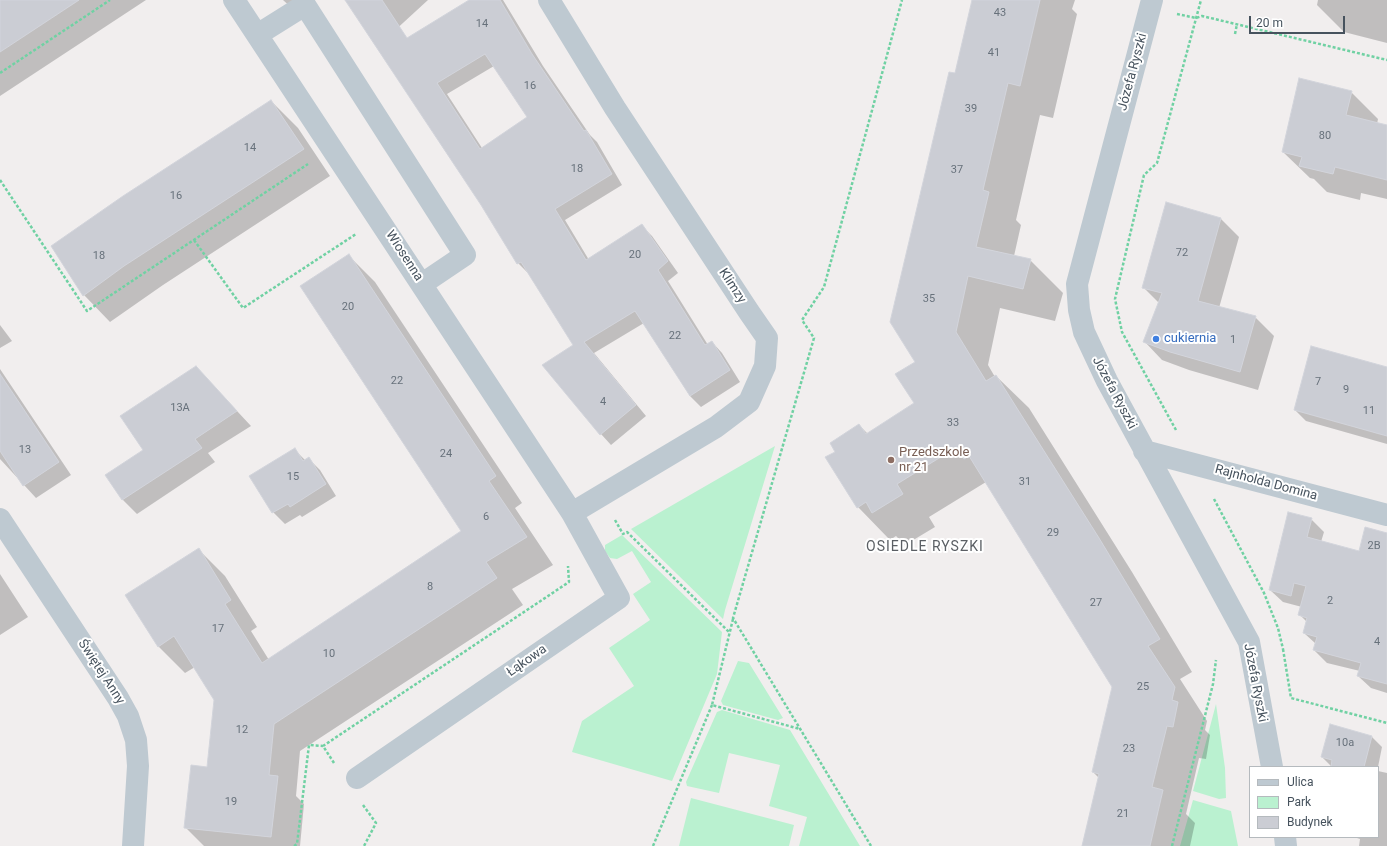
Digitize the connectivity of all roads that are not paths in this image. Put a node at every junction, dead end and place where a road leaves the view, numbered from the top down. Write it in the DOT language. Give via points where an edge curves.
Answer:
graph roads {
  1 [pos="234,0"];
  2 [pos="549,0"];
  3 [pos="1150,4"];
  4 [pos="258,35"];
  5 [pos="422,284"];
  6 [pos="1144,451"];
  7 [pos="572,513"];
  8 [pos="1387,515"];
  9 [pos="0,519"];
  10 [pos="1272,766"];
  11 [pos="357,778"];
  12 [pos="134,846"];
  1 -- 4 [label="street, Wiosenna"];
  2 -- 7 [label="street, Klimzy" via="615,108 767,338 765,366 749,402 716,427"];
  3 -- 6 [label="street, Józefa Ryszki" via="1078,284 1079,310 1087,338"];
  4 -- 5 [label="street, Wiosenna"];
  4 -- 5 [label="street" via="305,5 465,255"];
  5 -- 7 [label="street, Wiosenna"];
  6 -- 8 [label="street, Rajnholda Domina"];
  6 -- 10 [label="street, Józefa Ryszki" via="1249,642"];
  7 -- 11 [label="street, Łąkowa" via="618,598"];
  9 -- 12 [label="street, Świętej Anny" via="128,716 136,740 138,766"];
}
